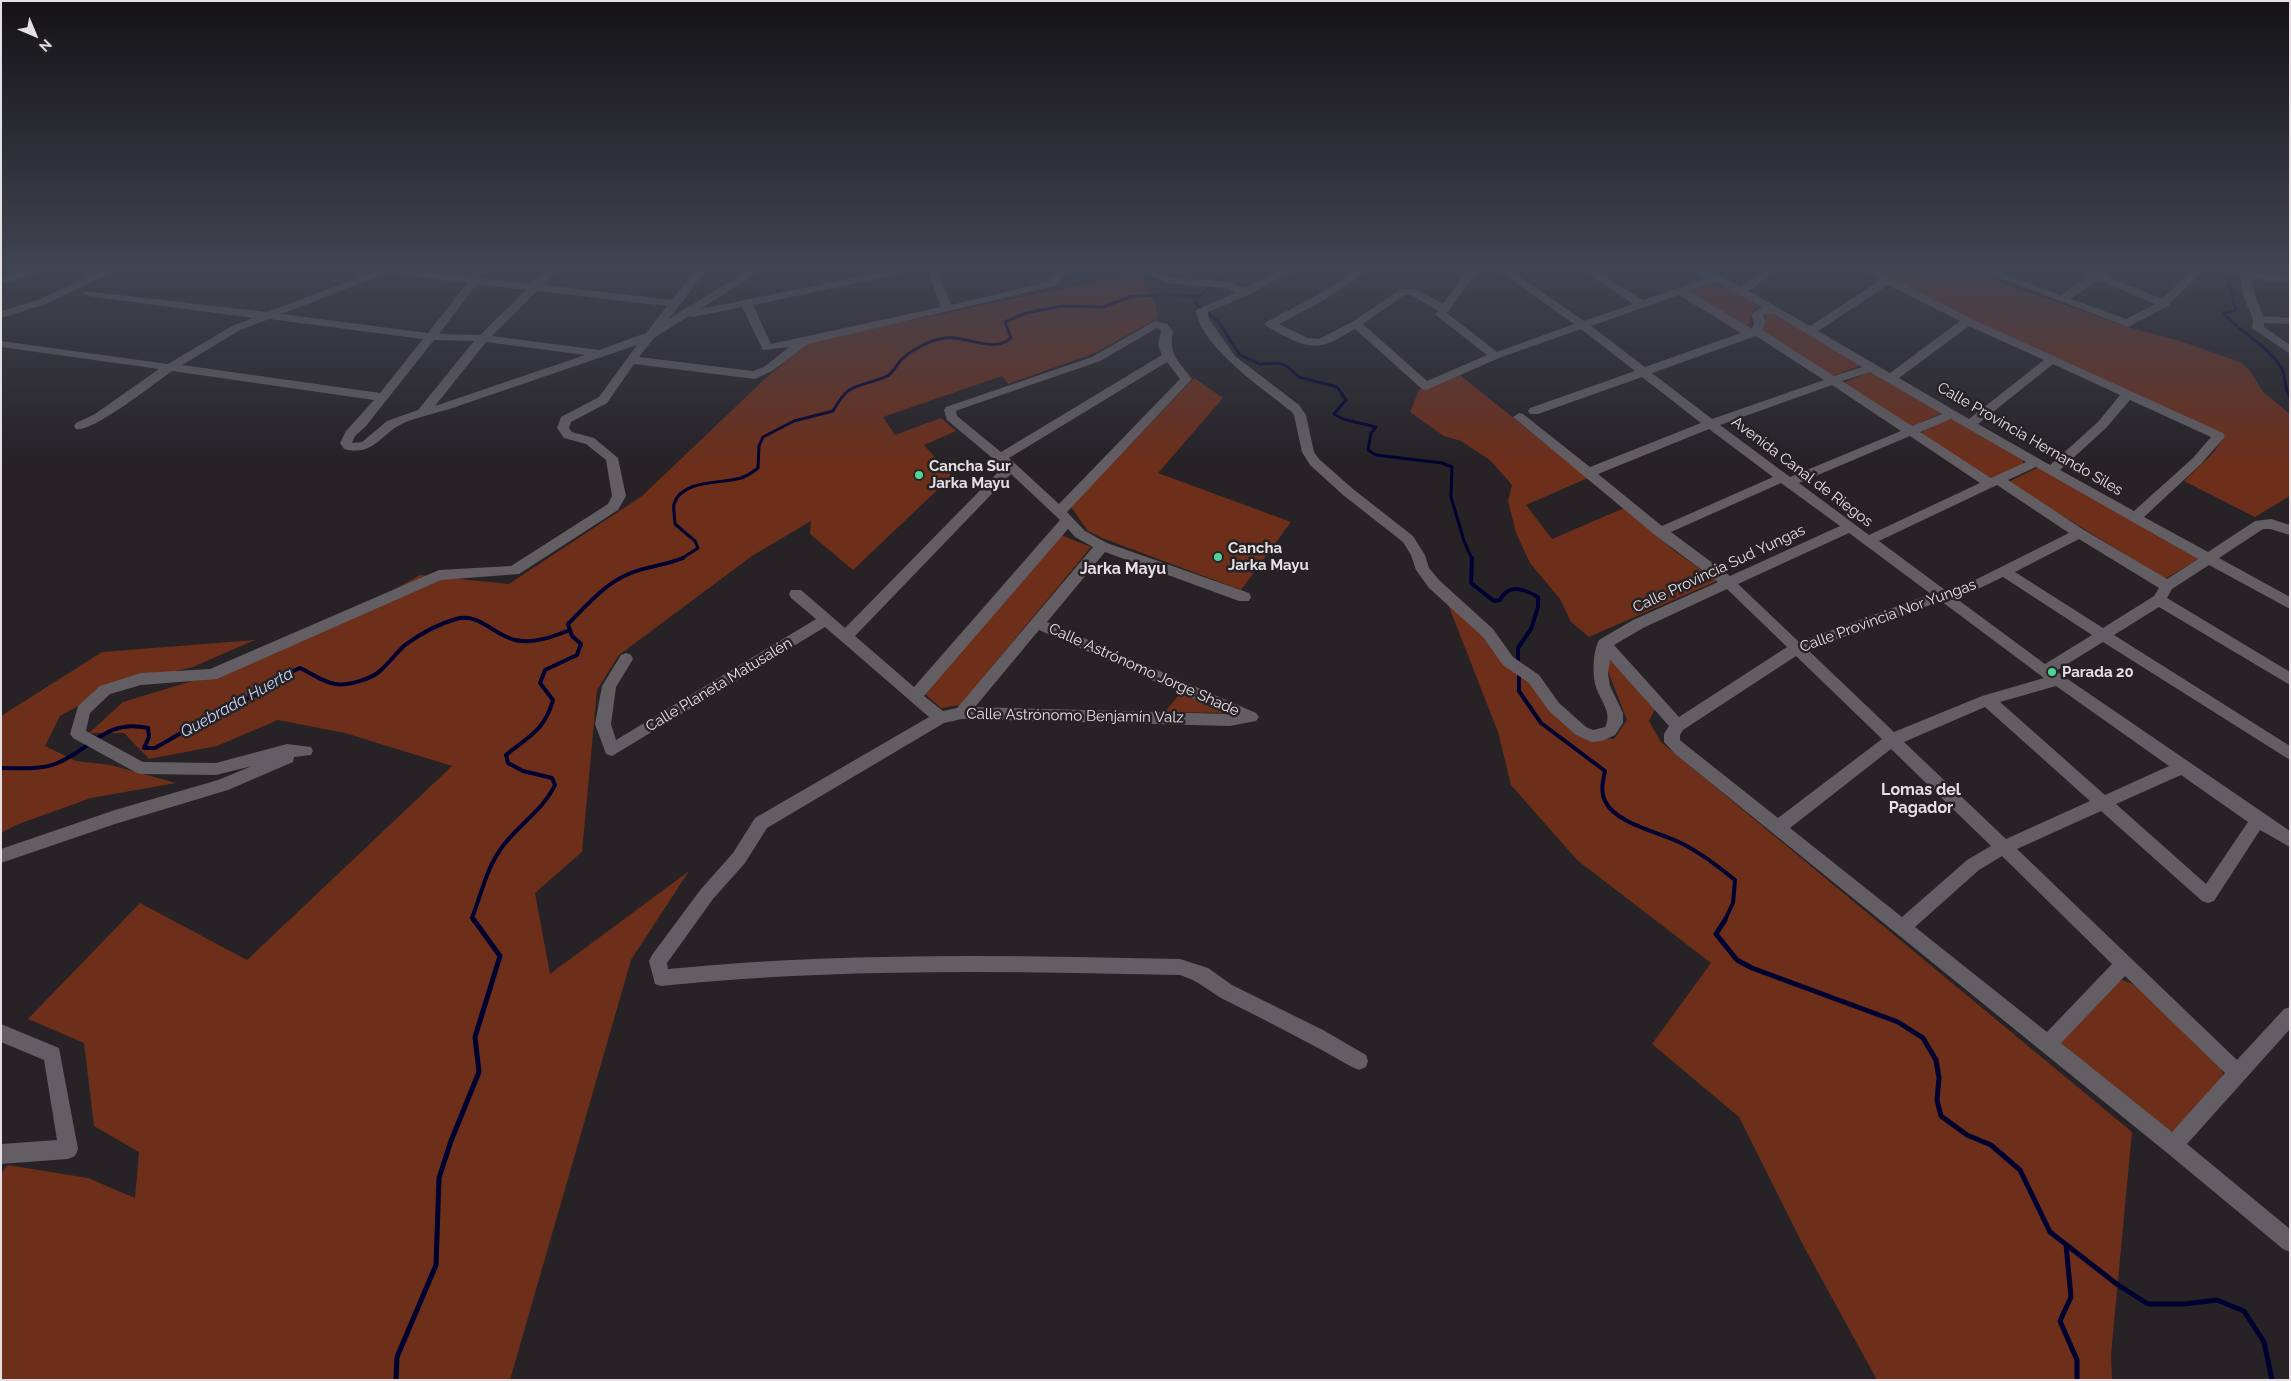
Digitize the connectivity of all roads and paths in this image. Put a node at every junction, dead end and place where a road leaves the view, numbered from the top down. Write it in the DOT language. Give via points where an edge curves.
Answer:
graph roads {
  1 [pos="222,336"];
  2 [pos="428,336"];
  3 [pos="762,336"];
  4 [pos="820,336"];
  5 [pos="1134,336"];
  6 [pos="1166,336"];
  7 [pos="1216,336"];
  8 [pos="1296,336"];
  9 [pos="1332,336"];
  10 [pos="1370,336"];
  11 [pos="1470,336"];
  12 [pos="1553,336"];
  13 [pos="1598,336"];
  14 [pos="1742,336"];
  15 [pos="1761,336"];
  16 [pos="1820,336"];
  17 [pos="1947,336"];
  18 [pos="2001,336"];
  19 [pos="2270,336"];
  20 [pos="432,337"];
  21 [pos="648,337"];
  22 [pos="482,338"];
  23 [pos="804,340"];
  24 [pos="1,344"];
  25 [pos="2290,351"];
  26 [pos="602,354"];
  27 [pos="1168,356"];
  28 [pos="1495,356"];
  29 [pos="631,360"];
  30 [pos="2051,360"];
  31 [pos="1872,367"];
  32 [pos="169,368"];
  33 [pos="1644,372"];
  34 [pos="1891,378"];
  35 [pos="1835,381"];
  36 [pos="2127,395"];
  37 [pos="383,397"];
  38 [pos="1534,411"];
  39 [pos="423,412"];
  40 [pos="1952,414"];
  41 [pos="1518,417"];
  42 [pos="1710,424"];
  43 [pos="1970,425"];
  44 [pos="80,426"];
  45 [pos="1912,432"];
  46 [pos="1005,462"];
  47 [pos="2036,462"];
  48 [pos="2051,471"];
  49 [pos="1590,472"];
  50 [pos="1786,480"];
  51 [pos="1995,482"];
  52 [pos="1064,516"];
  53 [pos="2135,518"];
  54 [pos="1850,527"];
  55 [pos="2290,530"];
  56 [pos="1660,532"];
  57 [pos="2079,533"];
  58 [pos="1868,541"];
  59 [pos="1102,546"];
  60 [pos="2209,560"];
  61 [pos="2005,572"];
  62 [pos="1729,583"];
  63 [pos="2167,586"];
  64 [pos="796,594"];
  65 [pos="1943,595"];
  66 [pos="1244,597"];
  67 [pos="2160,600"];
  68 [pos="2290,604"];
  69 [pos="826,620"];
  70 [pos="1036,623"];
  71 [pos="2103,634"];
  72 [pos="846,636"];
  73 [pos="1604,644"];
  74 [pos="1797,648"];
  75 [pos="626,659"];
  76 [pos="2051,676"];
  77 [pos="2290,679"];
  78 [pos="915,696"];
  79 [pos="1987,700"];
  80 [pos="962,713"];
  81 [pos="1251,717"];
  82 [pos="940,718"];
  83 [pos="1678,726"];
  84 [pos="1892,740"];
  85 [pos="2290,754"];
  86 [pos="2182,768"];
  87 [pos="2102,804"];
  88 [pos="2258,820"];
  89 [pos="1779,828"];
  90 [pos="2290,840"];
  91 [pos="2002,848"];
  92 [pos="1,856"];
  93 [pos="1902,928"];
  94 [pos="2124,964"];
  95 [pos="2290,1015"];
  96 [pos="1,1033"];
  97 [pos="2048,1044"];
  98 [pos="1359,1061"];
  99 [pos="2238,1073"];
  100 [pos="2173,1145"];
  101 [pos="1,1154"];
  102 [pos="2290,1242"];
  1 -- 32 [label="street"];
  2 -- 20 [label="street"];
  3 -- 23 [label="street" via="767,348"];
  4 -- 23 [label="street"];
  5 -- 46 [label="street" via="1096,359 950,410 950,417"];
  6 -- 27 [label="street" via="1164,345"];
  7 -- 73 [label="street" via="1231,358 1295,408 1314,462 1408,539 1423,570 1434,584 1488,632 1508,661 1534,679 1554,707 1581,731 1592,736 1610,731 1615,723 1615,713 1602,686"];
  8 -- 9 [label="street" via="1321,342"];
  10 -- 28 [label="street" via="1426,386"];
  11 -- 28 [label="street"];
  12 -- 28 [label="street"];
  13 -- 33 [label="street, Avenida Canal de Riegos"];
  14 -- 33 [label="street"];
  15 -- 35 [label="street"];
  16 -- 31 [label="street, Calle Provincia Hernando Siles"];
  17 -- 34 [label="street"];
  18 -- 30 [label="street"];
  19 -- 25 [label="street"];
  20 -- 22 [label="street"];
  20 -- 37 [label="street"];
  21 -- 26 [label="street"];
  21 -- 29 [label="street"];
  22 -- 26 [label="street"];
  22 -- 39 [label="street"];
  23 -- 29 [label="street" via="768,369 754,375"];
  24 -- 32 [label="street"];
  26 -- 39 [label="street"];
  27 -- 46 [label="street"];
  27 -- 52 [label="street" via="1186,379"];
  29 -- 92 [label="street" via="603,400 565,420 563,428 568,435 590,441 612,458 619,496 613,507 514,571 439,575 212,675 141,679 105,690 83,710 78,734 141,768 216,769 287,750 305,751 222,785"];
  30 -- 36 [label="street"];
  30 -- 43 [label="street"];
  31 -- 34 [label="street, Calle Provincia Hernando Siles"];
  31 -- 35 [label="street"];
  32 -- 37 [label="street"];
  32 -- 44 [label="street" via="99,417"];
  33 -- 38 [label="street"];
  33 -- 42 [label="street, Avenida Canal de Riegos"];
  34 -- 40 [label="street, Calle Provincia Hernando Siles"];
  35 -- 42 [label="street"];
  35 -- 45 [label="street"];
  36 -- 48 [label="street" via="2102,425"];
  36 -- 53 [label="street" via="2218,436 2197,461"];
  37 -- 39 [label="street" via="347,439 348,446 358,448 372,442 388,425"];
  40 -- 43 [label="street, Calle Provincia Hernando Siles"];
  40 -- 45 [label="street"];
  41 -- 49 [label="street"];
  42 -- 49 [label="street"];
  42 -- 50 [label="street, Avenida Canal de Riegos"];
  43 -- 47 [label="street, Calle Provincia Hernando Siles"];
  45 -- 50 [label="street"];
  45 -- 51 [label="street"];
  46 -- 52 [label="street"];
  46 -- 72 [label="street"];
  47 -- 48 [label="street, Calle Provincia Hernando Siles"];
  47 -- 51 [label="street"];
  48 -- 53 [label="street, Calle Provincia Hernando Siles"];
  49 -- 56 [label="street"];
  50 -- 54 [label="street, Avenida Canal de Riegos"];
  50 -- 56 [label="street"];
  51 -- 57 [label="street"];
  51 -- 58 [label="street"];
  52 -- 59 [label="street" via="1080,534"];
  52 -- 78 [label="street"];
  53 -- 60 [label="street, Calle Provincia Hernando Siles"];
  54 -- 58 [label="street, Avenida Canal de Riegos"];
  54 -- 62 [label="street, Calle Provincia Sud Yungas"];
  55 -- 60 [label="street" via="2260,524"];
  56 -- 62 [label="street"];
  57 -- 61 [label="street, Calle Provincia Nor Yungas"];
  57 -- 63 [label="street"];
  58 -- 65 [label="street, Avenida Canal de Riegos"];
  59 -- 66 [label="street"];
  59 -- 70 [label="street"];
  60 -- 63 [label="street"];
  60 -- 68 [label="street, Calle Provincia Hernando Siles"];
  61 -- 65 [label="street, Calle Provincia Nor Yungas" via="1959,594"];
  61 -- 71 [label="street"];
  62 -- 73 [label="street, Calle Provincia Sud Yungas" via="1638,624"];
  62 -- 74 [label="street"];
  63 -- 67 [label="street"];
  64 -- 69 [label="street"];
  65 -- 74 [label="street, Calle Provincia Nor Yungas"];
  65 -- 76 [label="street, Avenida Canal de Riegos"];
  67 -- 71 [label="street"];
  67 -- 77 [label="street"];
  69 -- 72 [label="street"];
  69 -- 75 [label="street, Calle Planeta Matusalén" via="612,750 603,724 609,686"];
  70 -- 80 [label="street"];
  70 -- 81 [label="street, Calle Astrónomo Jorge Shade"];
  71 -- 76 [label="street"];
  71 -- 85 [label="street"];
  72 -- 78 [label="street"];
  73 -- 83 [label="street"];
  74 -- 83 [label="street, Calle Provincia Nor Yungas"];
  74 -- 84 [label="street"];
  76 -- 79 [label="street"];
  76 -- 86 [label="street, Avenida Canal de Riegos"];
  78 -- 82 [label="street"];
  79 -- 84 [label="street"];
  79 -- 87 [label="street"];
  80 -- 81 [label="street, Calle Astrónomo Benjamín Valz" via="1230,720"];
  80 -- 82 [label="street, Calle Astrónomo Benjamín Valz"];
  82 -- 98 [label="street, Calle Astrónomo Benjamín Valz" via="761,823 739,858 707,894 658,961 661,978 730,969 856,963 1180,966 1202,974 1226,991"];
  83 -- 89 [label="street" via="1672,734 1672,742"];
  84 -- 89 [label="street"];
  84 -- 91 [label="street"];
  86 -- 87 [label="street"];
  86 -- 88 [label="street, Avenida Canal de Riegos"];
  87 -- 88 [label="street" via="2208,896"];
  87 -- 91 [label="street"];
  88 -- 90 [label="street, Avenida Canal de Riegos"];
  89 -- 93 [label="street"];
  91 -- 93 [label="street" via="1973,865"];
  91 -- 94 [label="street"];
  93 -- 97 [label="street"];
  94 -- 97 [label="street"];
  94 -- 99 [label="street"];
  95 -- 99 [label="street"];
  96 -- 101 [label="street" via="52,1054 68,1149"];
  97 -- 100 [label="street"];
  99 -- 100 [label="street"];
  100 -- 102 [label="street"];
}
